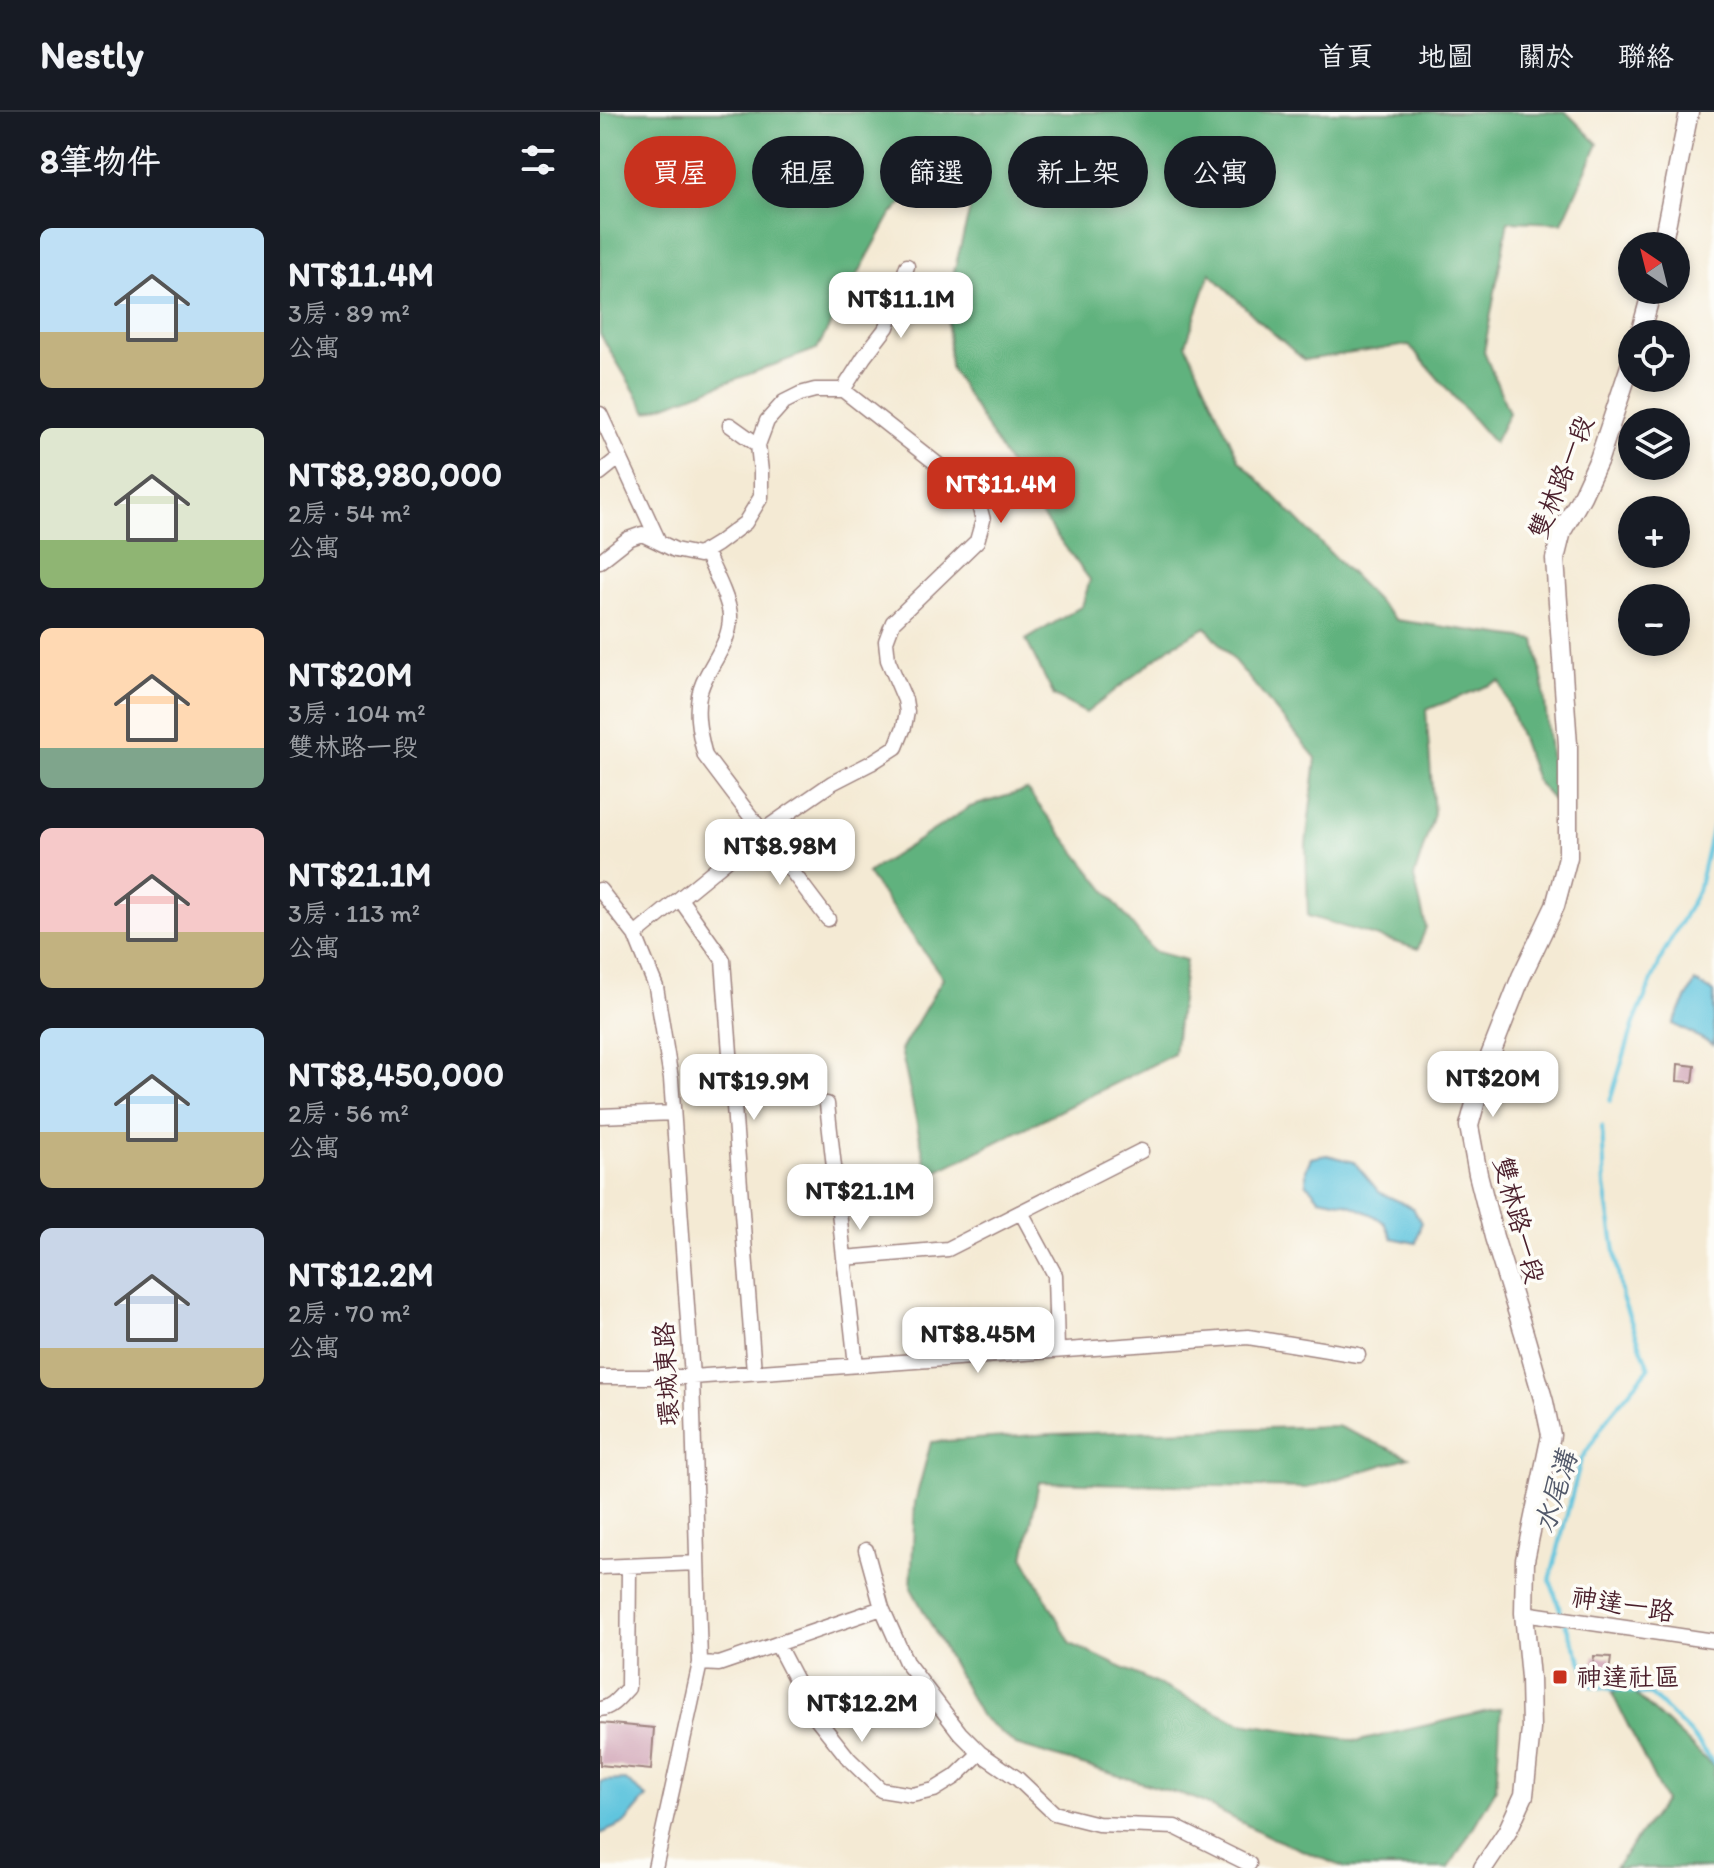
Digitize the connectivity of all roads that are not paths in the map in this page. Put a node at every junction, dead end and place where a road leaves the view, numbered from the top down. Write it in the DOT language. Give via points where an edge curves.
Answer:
graph roads {
  1 [pos="1689,112"];
  2 [pos="1665,232"];
  3 [pos="907,266"];
  4 [pos="843,390"];
  5 [pos="1621,392"];
  6 [pos="600,414"];
  7 [pos="730,425"];
  8 [pos="758,445"];
  9 [pos="620,457"];
  10 [pos="600,473"];
  11 [pos="659,542"];
  12 [pos="705,551"];
  13 [pos="600,561"];
  14 [pos="761,832"];
  15 [pos="600,890"];
  16 [pos="680,899"];
  17 [pos="828,919"];
  18 [pos="635,935"];
  19 [pos="827,1104"];
  20 [pos="673,1113"];
  21 [pos="600,1116"];
  22 [pos="1141,1151"];
  23 [pos="1021,1212"];
  24 [pos="844,1258"];
  25 [pos="1057,1350"];
  26 [pos="1358,1355"];
  27 [pos="856,1365"];
  28 [pos="754,1372"];
  29 [pos="600,1377"];
  30 [pos="692,1377"];
  31 [pos="866,1550"];
  32 [pos="697,1563"];
  33 [pos="629,1566"];
  34 [pos="600,1567"];
  35 [pos="882,1608"];
  36 [pos="1524,1613"];
  37 [pos="1714,1641"];
  38 [pos="777,1644"];
  39 [pos="700,1663"];
  40 [pos="600,1709"];
  41 [pos="980,1753"];
  42 [pos="1249,1864"];
  43 [pos="655,1868"];
  44 [pos="1483,1868"];
  1 -- 2 [label="street"];
  3 -- 4 [label="street" via="887,327"];
  4 -- 8 [label="street" via="815,390 784,402 767,421"];
  4 -- 14 [label="street" via="969,489 983,520 977,541 893,622 886,641 888,660 907,712 896,747"];
  5 -- 36 [label="street, 雙林路一段" via="1555,559 1568,745 1568,857 1555,906 1484,1071 1469,1126 1494,1237 1551,1435 1525,1560"];
  6 -- 9 [label="street"];
  7 -- 8 [label="street"];
  8 -- 12 [label="street" via="761,497 745,523"];
  9 -- 10 [label="street"];
  9 -- 11 [label="street"];
  11 -- 12 [label="street" via="699,555"];
  11 -- 13 [label="street" via="642,534"];
  12 -- 14 [label="street" via="730,611 730,626 702,685 699,732 705,756"];
  14 -- 16 [label="street"];
  14 -- 17 [label="street"];
  15 -- 18 [label="street, 環城東路"];
  16 -- 18 [label="street"];
  16 -- 28 [label="street" via="723,960"];
  18 -- 20 [label="street, 環城東路" via="656,987"];
  19 -- 24 [label="street"];
  20 -- 21 [label="street"];
  20 -- 30 [label="street, 環城東路"];
  22 -- 23 [label="street"];
  23 -- 24 [label="street" via="948,1249"];
  23 -- 25 [label="street" via="1055,1275"];
  24 -- 27 [label="street"];
  25 -- 26 [label="street" via="1248,1337"];
  25 -- 27 [label="street"];
  27 -- 28 [label="street"];
  28 -- 30 [label="street"];
  29 -- 30 [label="street"];
  30 -- 32 [label="street, 環城東路"];
  31 -- 35 [label="street"];
  32 -- 33 [label="street"];
  32 -- 39 [label="street, 環城東路"];
  33 -- 34 [label="street"];
  33 -- 40 [label="street" via="628,1688"];
  35 -- 38 [label="street"];
  35 -- 41 [label="street" via="906,1662"];
  36 -- 37 [label="street, 神達一路"];
  36 -- 44 [label="street, 雙林路一段" via="1531,1729 1524,1795"];
  38 -- 39 [label="street" via="719,1664"];
  38 -- 41 [label="street" via="814,1715 881,1790 912,1795 934,1790"];
  39 -- 43 [label="street, 環城東路"];
  41 -- 42 [label="street" via="1054,1813 1098,1824 1175,1827"];
}
